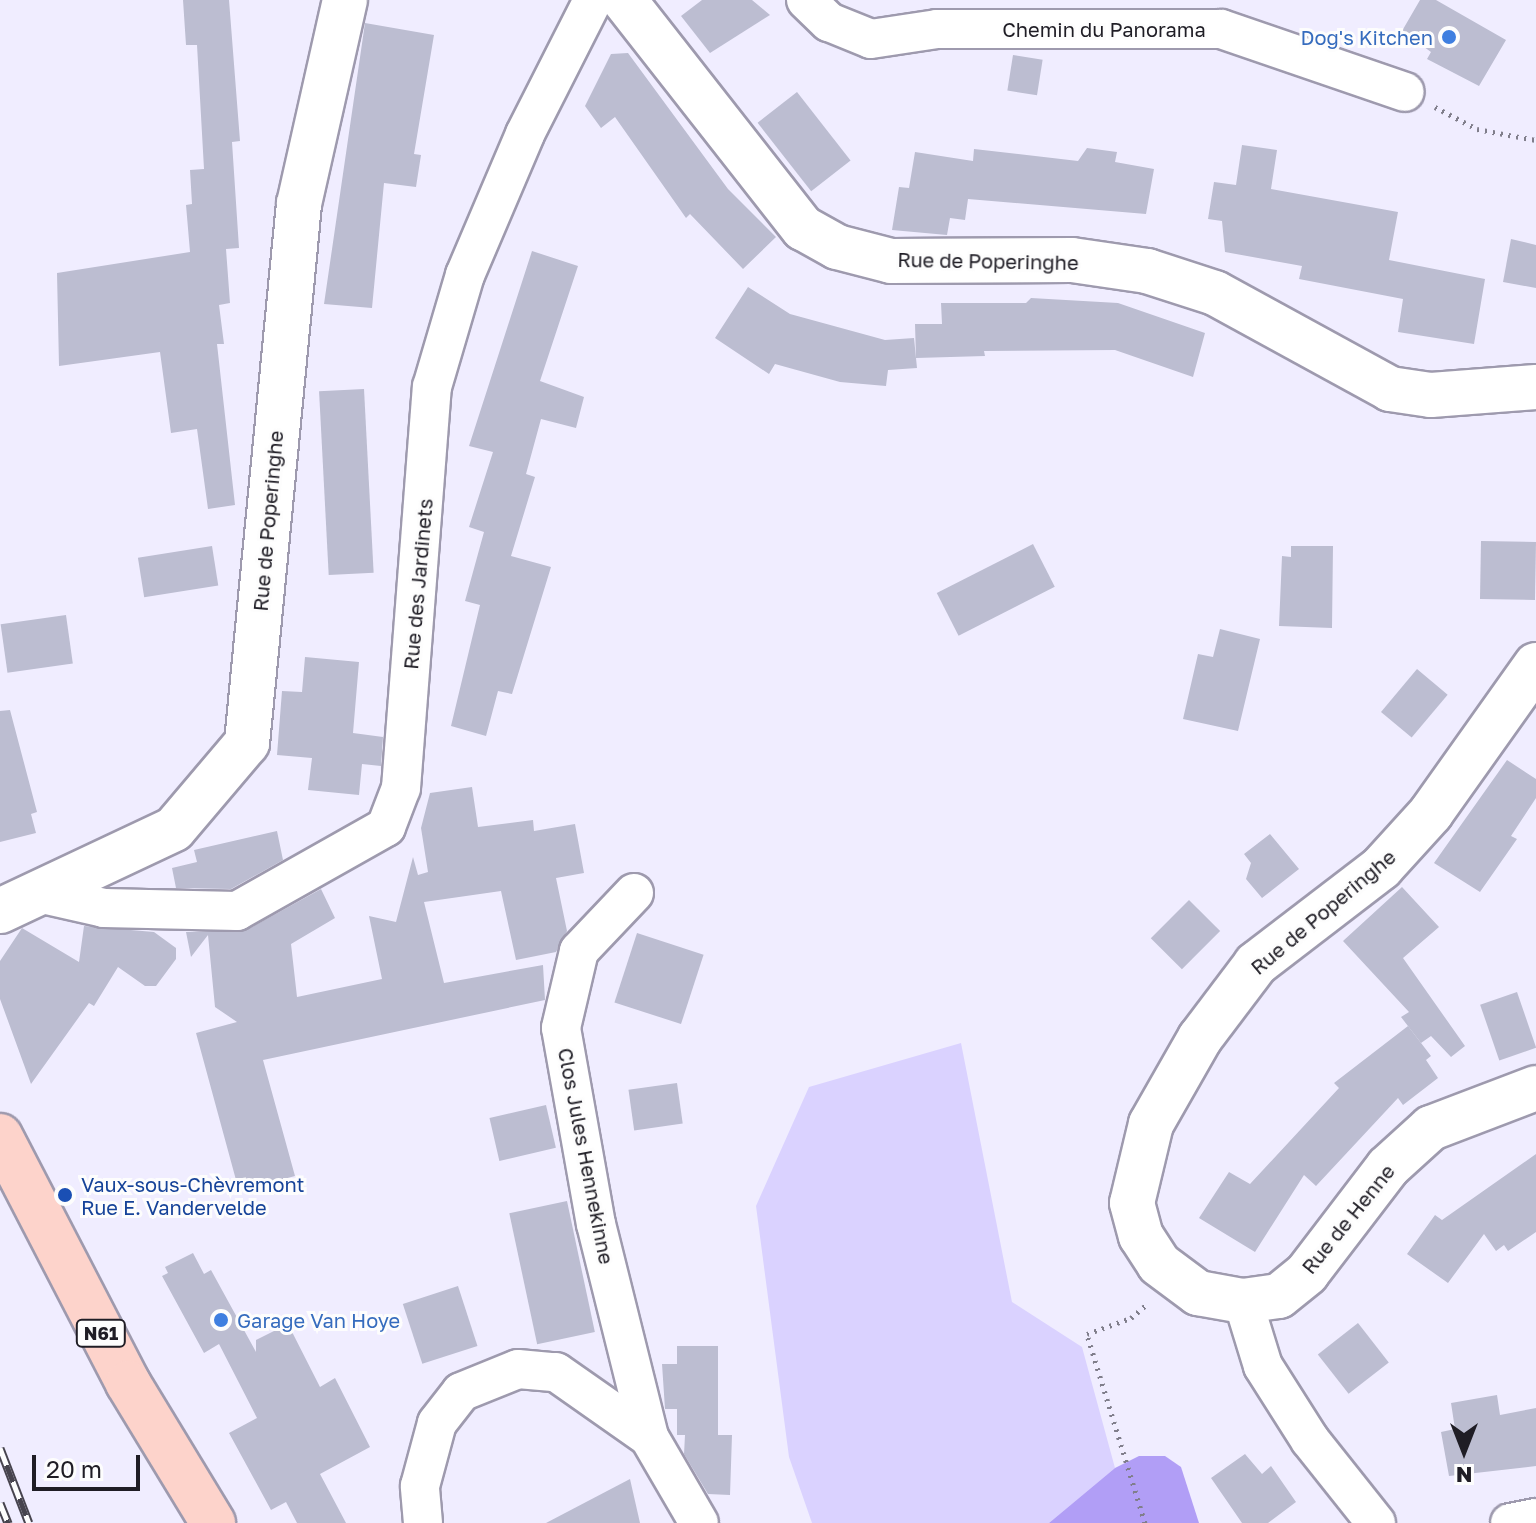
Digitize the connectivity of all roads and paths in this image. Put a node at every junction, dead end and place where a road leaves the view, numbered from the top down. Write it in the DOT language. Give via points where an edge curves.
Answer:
graph roads {
  1 [pos="345,0"];
  2 [pos="593,0"];
  3 [pos="624,0"];
  4 [pos="806,0"];
  5 [pos="937,15"];
  6 [pos="1405,92"];
  7 [pos="1536,140"];
  8 [pos="1536,387"];
  9 [pos="1536,665"];
  10 [pos="634,893"];
  11 [pos="19,902"];
  12 [pos="1536,1088"];
  13 [pos="0,1136"];
  14 [pos="1176,1278"];
  15 [pos="1243,1301"];
  16 [pos="649,1437"];
  17 [pos="1536,1518"];
  18 [pos="213,1523"];
  19 [pos="423,1523"];
  20 [pos="699,1523"];
  21 [pos="1145,1523"];
  22 [pos="1376,1523"];
  23 [pos="1510,1523"];
  1 -- 11 [label="street, Rue de Poperinghe" via="299,204 247,743 174,829"];
  2 -- 11 [label="street, Rue des Jardinets" via="525,134 465,275 432,387 401,788 386,827 237,911"];
  3 -- 8 [label="street, Rue de Poperinghe" via="803,228 837,247 891,261 1072,260 1147,271 1215,293 1390,389 1431,395"];
  4 -- 5 [label="street, Chemin du Panorama" via="829,22 871,39"];
  5 -- 6 [label="street, Chemin du Panorama" via="1221,29"];
  6 -- 7 [label="path" via="1477,129"];
  9 -- 14 [label="street, Rue de Poperinghe" via="1431,813 1381,868 1256,964 1200,1038 1151,1124 1132,1203 1141,1236 1159,1264"];
  10 -- 16 [label="street, Clos Jules Hennekinne" via="579,951 561,1028 596,1224"];
  12 -- 15 [label="street, Rue de Henne" via="1431,1128 1388,1167 1307,1273 1279,1296"];
  13 -- 18 [label="main road, N61" via="128,1383"];
  14 -- 15 [label="street, Rue de Poperinghe" via="1198,1293"];
  14 -- 21 [label="path" via="1131,1318 1087,1334"];
  15 -- 22 [label="street" via="1263,1366 1310,1440"];
  16 -- 19 [label="street, Clos Jules Hennekinne" via="556,1372 518,1369 461,1392 437,1423 420,1486"];
  16 -- 20 [label="street, Clos Jules Hennekinne"];
  17 -- 23 [label="street"];
}
